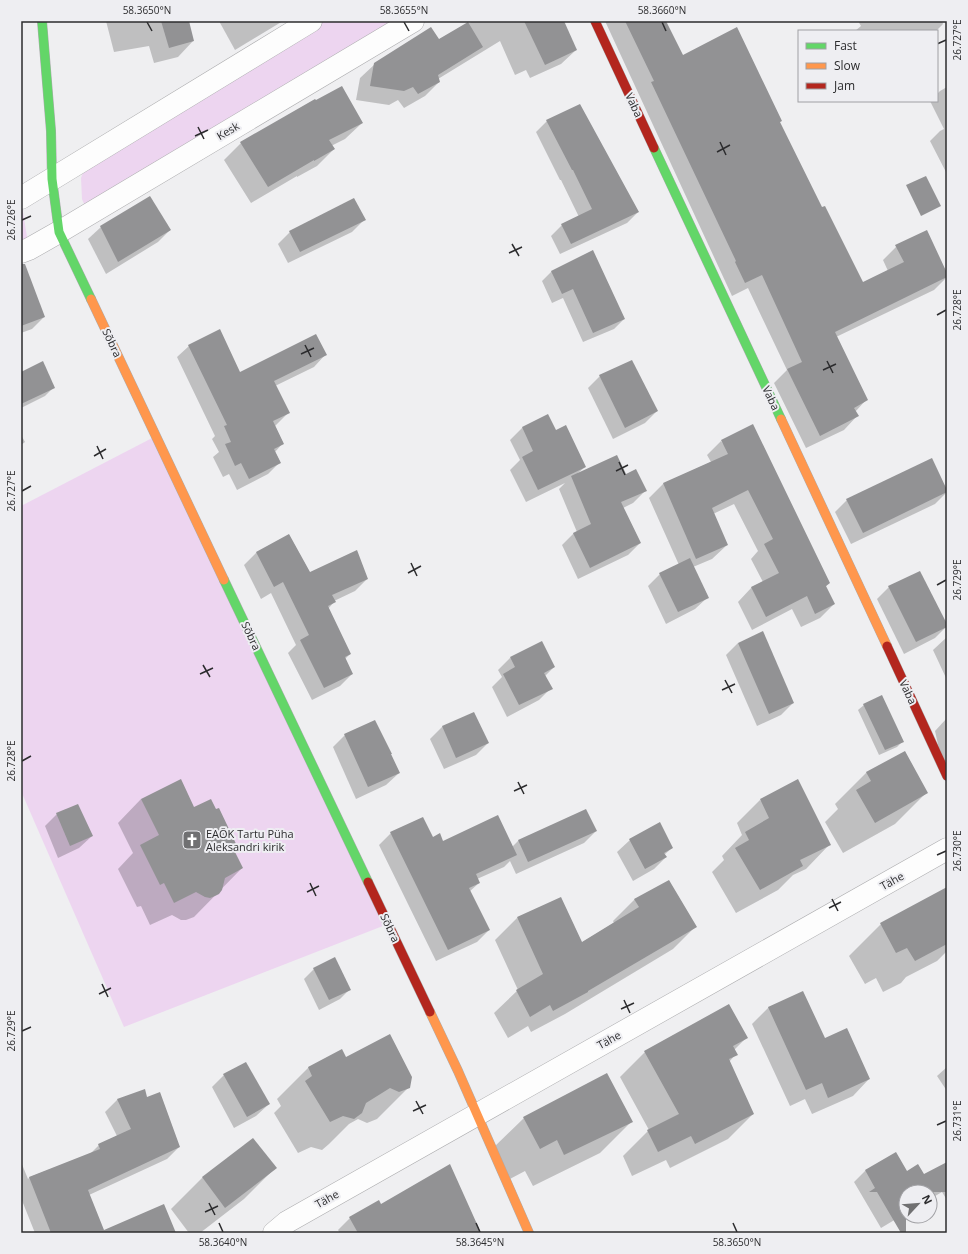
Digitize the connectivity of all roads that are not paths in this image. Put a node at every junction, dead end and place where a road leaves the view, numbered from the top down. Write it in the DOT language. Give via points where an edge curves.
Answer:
graph roads {
  1 [pos="42,21"];
  2 [pos="311,21"];
  3 [pos="413,21"];
  4 [pos="594,21"];
  5 [pos="52,179"];
  6 [pos="21,198"];
  7 [pos="59,232"];
  8 [pos="21,252"];
  9 [pos="947,776"];
  10 [pos="947,849"];
  11 [pos="477,1114"];
  12 [pos="274,1233"];
  13 [pos="529,1233"];
  1 -- 5 [label="street, Sõbra"];
  2 -- 5 [label="street"];
  3 -- 7 [label="street, Kesk"];
  4 -- 9 [label="street, Vaba"];
  5 -- 6 [label="street"];
  5 -- 7 [label="street, Sõbra"];
  7 -- 8 [label="street, Kesk"];
  7 -- 11 [label="street, Sõbra"];
  10 -- 11 [label="street, Tähe"];
  11 -- 12 [label="street, Tähe" via="287,1222"];
  11 -- 13 [label="street, Sõbra"];
}
